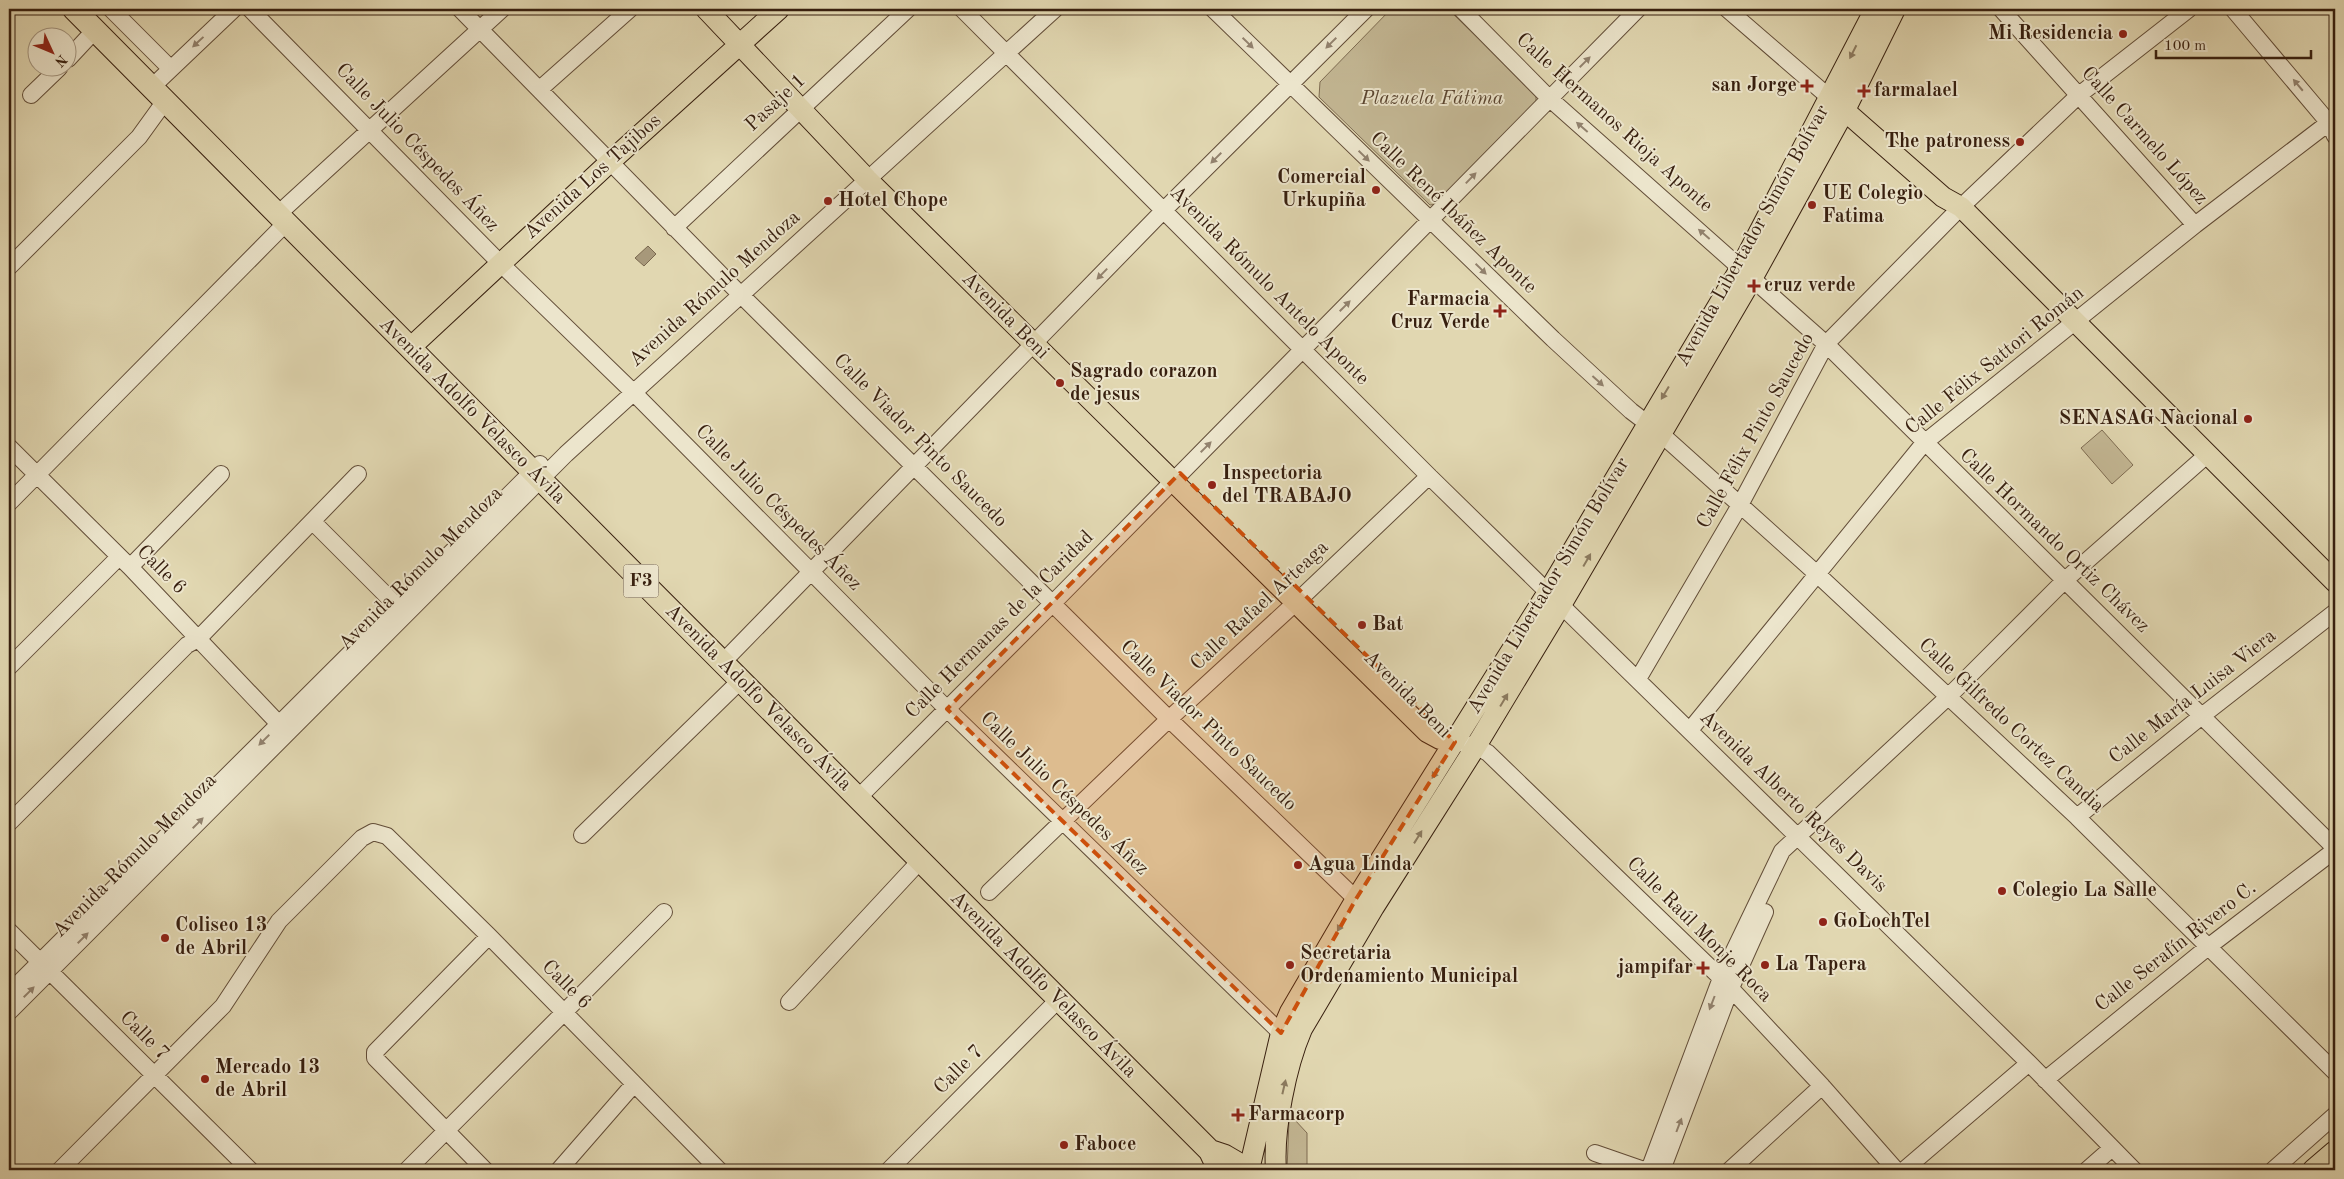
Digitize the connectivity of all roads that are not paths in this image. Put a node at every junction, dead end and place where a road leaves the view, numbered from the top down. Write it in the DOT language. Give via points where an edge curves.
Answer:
graph roads {
  1 [pos="74,9"];
  2 [pos="111,9"];
  3 [pos="234,9"];
  4 [pos="250,9"];
  5 [pos="460,9"];
  6 [pos="502,9"];
  7 [pos="630,9"];
  8 [pos="706,9"];
  9 [pos="724,9"];
  10 [pos="779,9"];
  11 [pos="908,9"];
  12 [pos="962,9"];
  13 [pos="1041,9"];
  14 [pos="1055,9"];
  15 [pos="1213,9"];
  16 [pos="1366,9"];
  17 [pos="1461,9"];
  18 [pos="1638,9"];
  19 [pos="1727,9"];
  20 [pos="1875,9"];
  21 [pos="1896,9"];
  22 [pos="2001,9"];
  23 [pos="2189,9"];
  24 [pos="2233,9"];
  25 [pos="479,29"];
  26 [pos="95,30"];
  27 [pos="744,40"];
  28 [pos="78,48"];
  29 [pos="1003,50"];
  30 [pos="170,68"];
  31 [pos="49,78"];
  32 [pos="1289,84"];
  33 [pos="540,89"];
  34 [pos="159,94"];
  35 [pos="2079,95"];
  36 [pos="31,96"];
  37 [pos="1549,98"];
  38 [pos="805,104"];
  39 [pos="1837,104"];
  40 [pos="2334,126"];
  41 [pos="370,131"];
  42 [pos="611,161"];
  43 [pos="869,172"];
  44 [pos="1164,210"];
  45 [pos="1957,211"];
  46 [pos="281,219"];
  47 [pos="1430,220"];
  48 [pos="2195,225"];
  49 [pos="674,228"];
  50 [pos="500,263"];
  51 [pos="9,267"];
  52 [pos="1747,272"];
  53 [pos="738,292"];
  54 [pos="2071,326"];
  55 [pos="1038,340"];
  56 [pos="1826,344"];
  57 [pos="410,348"];
  58 [pos="1303,349"];
  59 [pos="630,389"];
  60 [pos="1653,428"];
  61 [pos="1924,443"];
  62 [pos="9,447"];
  63 [pos="2204,458"];
  64 [pos="914,465"];
  65 [pos="221,474"];
  66 [pos="358,474"];
  67 [pos="536,475"];
  68 [pos="36,476"];
  69 [pos="1429,476"];
  70 [pos="1176,477"];
  71 [pos="9,503"];
  72 [pos="1740,505"];
  73 [pos="313,522"];
  74 [pos="124,562"];
  75 [pos="810,570"];
  76 [pos="1817,574"];
  77 [pos="2064,581"];
  78 [pos="2335,582"];
  79 [pos="1554,598"];
  80 [pos="2335,598"];
  81 [pos="1300,599"];
  82 [pos="1053,603"];
  83 [pos="401,611"];
  84 [pos="2335,612"];
  85 [pos="198,639"];
  86 [pos="722,662"];
  87 [pos="9,666"];
  88 [pos="1638,679"];
  89 [pos="740,681"];
  90 [pos="1949,696"];
  91 [pos="947,709"];
  92 [pos="2203,715"];
  93 [pos="1169,719"];
  94 [pos="279,724"];
  95 [pos="1690,730"];
  96 [pos="1455,742"];
  97 [pos="1476,746"];
  98 [pos="858,798"];
  99 [pos="2077,817"];
  100 [pos="1062,822"];
  101 [pos="9,823"];
  102 [pos="582,835"];
  103 [pos="1798,836"];
  104 [pos="2335,849"];
  105 [pos="919,862"];
  106 [pos="989,892"];
  107 [pos="1356,899"];
  108 [pos="664,912"];
  109 [pos="9,931"];
  110 [pos="489,936"];
  111 [pos="2208,947"];
  112 [pos="44,967"];
  113 [pos="1726,984"];
  114 [pos="9,993"];
  115 [pos="1058,1000"];
  116 [pos="789,1002"];
  117 [pos="9,1012"];
  118 [pos="564,1013"];
  119 [pos="1280,1033"];
  120 [pos="2029,1063"];
  121 [pos="2335,1072"];
  122 [pos="154,1076"];
  123 [pos="2045,1080"];
  124 [pos="634,1084"];
  125 [pos="1822,1086"];
  126 [pos="2335,1115"];
  127 [pos="446,1130"];
  128 [pos="2112,1148"];
  129 [pos="2335,1152"];
  130 [pos="1595,1153"];
  131 [pos="1214,1161"];
  132 [pos="60,1170"];
  133 [pos="250,1170"];
  134 [pos="407,1170"];
  135 [pos="485,1170"];
  136 [pos="558,1170"];
  137 [pos="719,1170"];
  138 [pos="889,1170"];
  139 [pos="1249,1170"];
  140 [pos="1276,1170"];
  141 [pos="1644,1170"];
  142 [pos="1649,1170"];
  143 [pos="1662,1170"];
  144 [pos="1730,1170"];
  145 [pos="1896,1170"];
  146 [pos="1904,1170"];
  147 [pos="2087,1170"];
  148 [pos="2134,1170"];
  149 [pos="2273,1170"];
  150 [pos="2314,1170"];
  1 -- 26 [label="highway, Avenida Adolfo Velasco Ávila / F3"];
  2 -- 30 [label="street"];
  3 -- 30 [label="street, one-way"];
  4 -- 41 [label="street, Calle Julio Céspedes Áñez"];
  5 -- 25 [label="street, Calle Viador Pinto Saucedo"];
  6 -- 25 [label="street"];
  7 -- 33 [label="street"];
  8 -- 27 [label="main road, Avenida Beni"];
  9 -- 27 [label="main road, Avenida Beni"];
  10 -- 27 [label="main road, Avenida Los Tajibos"];
  11 -- 38 [label="street, Pasaje 1"];
  12 -- 29 [label="street, Avenida Rómulo Antelo Aponte"];
  13 -- 29 [label="street, Avenida Rómulo Mendoza"];
  14 -- 29 [label="street, Avenida Rómulo Mendoza"];
  15 -- 32 [label="street, Calle René Ibáñez Aponte, one-way"];
  16 -- 32 [label="street, one-way"];
  17 -- 37 [label="street, Calle Hermanos Rioja Aponte"];
  37 -- 18 [label="street, Calle Hermanas de la Caridad, one-way"];
  19 -- 39 [label="street"];
  20 -- 39 [label="main road, Avenida Libertador Simón Bolívar, one-way"];
  21 -- 39 [label="main road, Avenida Libertador Simón Bolívar"];
  22 -- 35 [label="street, Calle Carmelo López"];
  23 -- 35 [label="street, Calle Félix Pinto Saucedo"];
  40 -- 24 [label="street, one-way"];
  25 -- 33 [label="street, Calle Viador Pinto Saucedo"];
  25 -- 41 [label="street"];
  26 -- 28 [label="street"];
  26 -- 34 [label="highway, Avenida Adolfo Velasco Ávila / F3"];
  27 -- 38 [label="main road, Avenida Beni"];
  27 -- 42 [label="main road, Avenida Los Tajibos"];
  29 -- 43 [label="street, Avenida Rómulo Mendoza"];
  29 -- 44 [label="street, Avenida Rómulo Antelo Aponte"];
  30 -- 34 [label="street"];
  31 -- 36 [label="street"];
  32 -- 44 [label="street, one-way"];
  32 -- 47 [label="street, Calle René Ibáñez Aponte, one-way"];
  33 -- 42 [label="street, Calle Viador Pinto Saucedo"];
  34 -- 46 [label="highway, Avenida Adolfo Velasco Ávila / F3"];
  34 -- 51 [label="street" via="139,137"];
  35 -- 45 [label="street, Calle Félix Pinto Saucedo"];
  35 -- 48 [label="street, Calle Carmelo López"];
  47 -- 37 [label="street, Calle Hermanas de la Caridad, one-way"];
  52 -- 37 [label="street, Calle Hermanos Rioja Aponte, one-way"];
  38 -- 43 [label="main road, Avenida Beni"];
  38 -- 49 [label="street, Pasaje 1"];
  39 -- 45 [label="main road"];
  39 -- 52 [label="main road, Avenida Libertador Simón Bolívar"];
  40 -- 48 [label="street, Calle Félix Sattori Román"];
  41 -- 46 [label="street"];
  41 -- 50 [label="street, Calle Julio Céspedes Áñez"];
  42 -- 49 [label="street, Calle Viador Pinto Saucedo"];
  42 -- 50 [label="main road, Avenida Los Tajibos"];
  43 -- 53 [label="street, Avenida Rómulo Mendoza"];
  43 -- 55 [label="main road, Avenida Beni"];
  44 -- 55 [label="street, one-way"];
  44 -- 58 [label="street, Avenida Rómulo Antelo Aponte"];
  45 -- 54 [label="main road"];
  45 -- 56 [label="street, Calle Félix Pinto Saucedo"];
  46 -- 57 [label="highway, Avenida Adolfo Velasco Ávila / F3"];
  46 -- 68 [label="street"];
  58 -- 47 [label="street, Calle Hermanas de la Caridad, one-way"];
  47 -- 60 [label="street, Calle René Ibáñez Aponte, one-way" via="1553,339"];
  48 -- 54 [label="street, Calle Félix Sattori Román"];
  49 -- 53 [label="street, Calle Viador Pinto Saucedo"];
  50 -- 57 [label="main road, Avenida Los Tajibos"];
  50 -- 59 [label="street, Calle Julio Céspedes Áñez"];
  52 -- 56 [label="street, Calle Hormando Ortiz Chávez"];
  52 -- 60 [label="main road, Avenida Libertador Simón Bolívar"];
  53 -- 59 [label="street, Avenida Rómulo Mendoza"];
  53 -- 64 [label="street, Calle Viador Pinto Saucedo"];
  54 -- 61 [label="street, Calle Félix Sattori Román"];
  54 -- 63 [label="main road"];
  55 -- 64 [label="street"];
  55 -- 70 [label="main road, Avenida Beni"];
  56 -- 61 [label="street, Calle Hormando Ortiz Chávez"];
  56 -- 72 [label="street, Calle Félix Pinto Saucedo"];
  57 -- 67 [label="highway, Avenida Adolfo Velasco Ávila / F3"];
  58 -- 69 [label="street, Avenida Rómulo Antelo Aponte"];
  70 -- 58 [label="street, Calle Hermanas de la Caridad, one-way"];
  59 -- 67 [label="street, Avenida Rómulo Mendoza"];
  59 -- 75 [label="street, Calle Julio Céspedes Áñez"];
  60 -- 72 [label="street, Calle Gilfredo Cortez Candia"];
  60 -- 79 [label="main road, Avenida Libertador Simón Bolívar"];
  61 -- 76 [label="street, Calle Félix Sattori Román"];
  61 -- 77 [label="street, Calle Hormando Ortiz Chávez"];
  62 -- 68 [label="street, Calle 6"];
  63 -- 77 [label="street"];
  63 -- 78 [label="main road"];
  63 -- 80 [label="main road"];
  64 -- 75 [label="street"];
  64 -- 82 [label="street, Calle Viador Pinto Saucedo"];
  65 -- 74 [label="street"];
  66 -- 73 [label="street"];
  67 -- 83 [label="street, Avenida Rómulo Mendoza"];
  67 -- 86 [label="highway, Avenida Adolfo Velasco Ávila / F3"];
  68 -- 71 [label="street"];
  68 -- 74 [label="street, Calle 6"];
  69 -- 79 [label="street, Avenida Rómulo Antelo Aponte"];
  69 -- 81 [label="street, Calle Rafael Arteaga"];
  70 -- 81 [label="main road, Avenida Beni"];
  70 -- 82 [label="street, Calle Hermanas de la Caridad"];
  72 -- 76 [label="street, Calle Gilfredo Cortez Candia"];
  72 -- 88 [label="street, Calle Félix Pinto Saucedo"];
  73 -- 83 [label="street"];
  73 -- 85 [label="street"];
  74 -- 85 [label="street, Calle 6"];
  74 -- 87 [label="street"];
  75 -- 86 [label="street"];
  75 -- 91 [label="street, Calle Julio Céspedes Áñez"];
  76 -- 90 [label="street, Calle Gilfredo Cortez Candia"];
  76 -- 95 [label="street, Calle Félix Sattori Román"];
  77 -- 90 [label="street"];
  77 -- 92 [label="street, Calle Hormando Ortiz Chávez"];
  79 -- 88 [label="street, Avenida Alberto Reyes Davis"];
  79 -- 96 [label="main road, Avenida Libertador Simón Bolívar"];
  97 -- 79 [label="main road, Avenida Libertador Simón Bolívar, one-way"];
  81 -- 93 [label="street, Calle Rafael Arteaga"];
  81 -- 96 [label="main road, Avenida Beni" via="1427,732"];
  82 -- 91 [label="street, Calle Hermanas de la Caridad"];
  82 -- 93 [label="street, Calle Viador Pinto Saucedo"];
  83 -- 94 [label="street, Avenida Rómulo Mendoza"];
  112 -- 83 [label="street, Avenida Rómulo Mendoza, one-way"];
  84 -- 92 [label="street, Calle María Luisa Viera"];
  85 -- 94 [label="street, Calle 6"];
  85 -- 101 [label="street" via="187,645"];
  86 -- 89 [label="highway, Avenida Adolfo Velasco Ávila / F3"];
  88 -- 95 [label="street, Avenida Alberto Reyes Davis"];
  89 -- 98 [label="highway, Avenida Adolfo Velasco Ávila / F3"];
  89 -- 102 [label="street"];
  90 -- 99 [label="street, Calle Gilfredo Cortez Candia"];
  90 -- 103 [label="street"];
  91 -- 98 [label="street, Calle Hermanas de la Caridad"];
  91 -- 100 [label="street, Calle Julio Céspedes Áñez"];
  92 -- 99 [label="street, Calle María Luisa Viera"];
  92 -- 104 [label="street, Calle Hormando Ortiz Chávez"];
  93 -- 100 [label="street, Calle Rafael Arteaga"];
  93 -- 107 [label="street, Calle Viador Pinto Saucedo"];
  94 -- 112 [label="street, Avenida Rómulo Mendoza, one-way"];
  95 -- 103 [label="street, Avenida Alberto Reyes Davis"];
  96 -- 97 [label="street, Calle Raúl Monje Roca"];
  96 -- 107 [label="main road, Avenida Libertador Simón Bolívar, one-way"];
  97 -- 113 [label="street, Calle Raúl Monje Roca" via="1495,760"];
  140 -- 97 [label="main road, Avenida Libertador Simón Bolívar, one-way" via="1282,1098 1302,1029 1374,907"];
  98 -- 105 [label="highway, Avenida Adolfo Velasco Ávila / F3"];
  99 -- 111 [label="street, Calle Gilfredo Cortez Candia"];
  100 -- 106 [label="street, Calle Rafael Arteaga"];
  100 -- 119 [label="street, Calle Julio Céspedes Áñez"];
  103 -- 113 [label="street"];
  103 -- 120 [label="street, Avenida Alberto Reyes Davis"];
  104 -- 111 [label="street, Calle Serafín Rivero C."];
  105 -- 115 [label="highway, Avenida Adolfo Velasco Ávila / F3"];
  105 -- 116 [label="street"];
  107 -- 119 [label="main road, Avenida Libertador Simón Bolívar, one-way"];
  108 -- 118 [label="street"];
  109 -- 112 [label="street, Calle 7"];
  110 -- 118 [label="street, Calle 6"];
  110 -- 122 [label="street, Calle 6" via="387,836 373,832 362,838 279,921 223,1006"];
  110 -- 127 [label="street" via="375,1052 375,1058"];
  111 -- 121 [label="street, Calle Gilfredo Cortez Candia"];
  111 -- 123 [label="street, Calle Serafín Rivero C."];
  112 -- 114 [label="street, Avenida Rómulo Mendoza"];
  117 -- 112 [label="street, Avenida Rómulo Mendoza, one-way"];
  112 -- 122 [label="street, Calle 7"];
  113 -- 125 [label="street, Calle Raúl Monje Roca"];
  113 -- 142 [label="street, one-way"];
  143 -- 113 [label="street, one-way"];
  115 -- 131 [label="highway, Avenida Adolfo Velasco Ávila / F3"];
  115 -- 138 [label="street, Calle 7"];
  118 -- 124 [label="street, Calle 6"];
  118 -- 127 [label="street"];
  119 -- 139 [label="main road, Avenida Libertador Simón Bolívar"];
  120 -- 123 [label="street, Avenida Alberto Reyes Davis"];
  120 -- 146 [label="street"];
  122 -- 132 [label="street"];
  122 -- 133 [label="street, Calle 7"];
  123 -- 128 [label="street, Avenida Alberto Reyes Davis"];
  124 -- 136 [label="street"];
  124 -- 137 [label="street, Calle 6"];
  125 -- 144 [label="street"];
  125 -- 145 [label="street, Calle Raúl Monje Roca"];
  126 -- 149 [label="street"];
  127 -- 134 [label="street"];
  127 -- 135 [label="street"];
  128 -- 147 [label="street"];
  128 -- 148 [label="street, Avenida Alberto Reyes Davis"];
  129 -- 150 [label="highway"];
  130 -- 141 [label="street"];
  131 -- 139 [label="highway, Avenida Adolfo Velasco Ávila / F3" via="1224,1156"];
}
